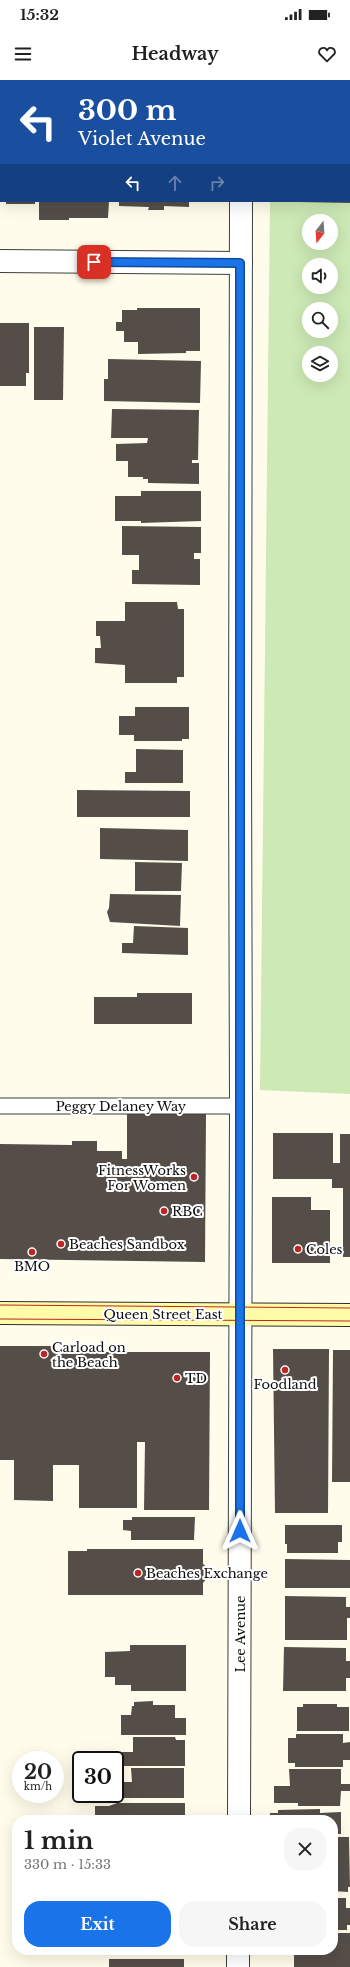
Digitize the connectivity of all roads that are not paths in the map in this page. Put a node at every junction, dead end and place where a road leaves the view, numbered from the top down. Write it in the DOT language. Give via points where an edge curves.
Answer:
graph roads {
  1 [pos="241,202"];
  2 [pos="0,261"];
  3 [pos="240,263"];
  4 [pos="0,1106"];
  5 [pos="241,1106"];
  6 [pos="0,1312"];
  7 [pos="240,1314"];
  8 [pos="350,1315"];
  9 [pos="239,1815"];
  10 [pos="238,1955"];
  11 [pos="238,1967"];
  1 -- 3 [label="street, Lee Avenue"];
  2 -- 3 [label="street"];
  3 -- 5 [label="street, Lee Avenue"];
  4 -- 5 [label="lane, Peggy Delaney Way"];
  5 -- 7 [label="street, Lee Avenue"];
  6 -- 7 [label="main road, Queen Street East"];
  7 -- 8 [label="main road, Queen Street East"];
  7 -- 9 [label="street, Lee Avenue"];
  10 -- 11 [label="street"];
}
